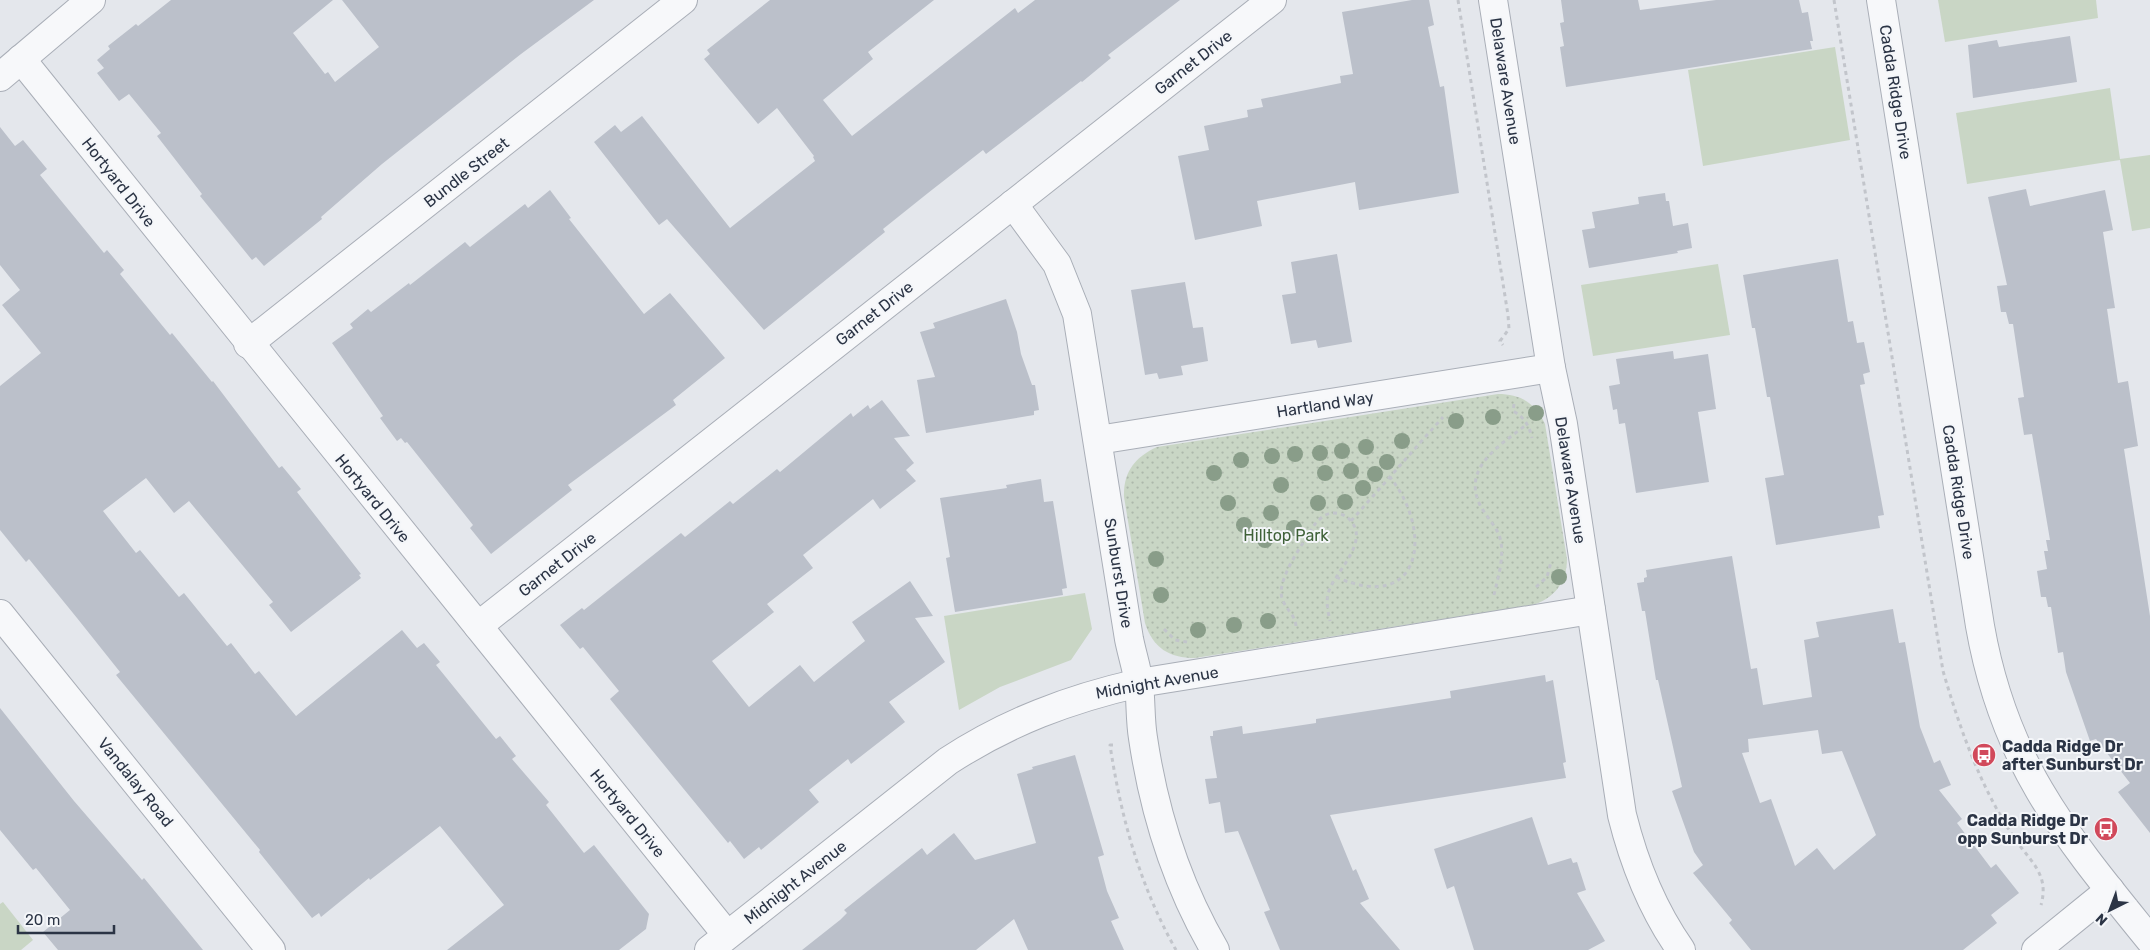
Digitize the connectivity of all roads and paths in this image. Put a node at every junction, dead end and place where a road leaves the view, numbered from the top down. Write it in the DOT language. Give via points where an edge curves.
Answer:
graph roads {
  1 [pos="91,0"];
  2 [pos="683,0"];
  3 [pos="1272,0"];
  4 [pos="1458,0"];
  5 [pos="1493,0"];
  6 [pos="1834,0"];
  7 [pos="1882,0"];
  8 [pos="21,59"];
  9 [pos="0,77"];
  10 [pos="1012,204"];
  11 [pos="248,344"];
  12 [pos="1508,352"];
  13 [pos="1552,368"];
  14 [pos="1513,411"];
  15 [pos="1445,415"];
  16 [pos="1527,424"];
  17 [pos="1098,440"];
  18 [pos="1533,444"];
  19 [pos="1390,477"];
  20 [pos="1351,521"];
  21 [pos="1552,559"];
  22 [pos="1336,577"];
  23 [pos="1532,589"];
  24 [pos="1502,594"];
  25 [pos="1591,610"];
  26 [pos="0,614"];
  27 [pos="1340,619"];
  28 [pos="1330,621"];
  29 [pos="1322,622"];
  30 [pos="1305,625"];
  31 [pos="478,626"];
  32 [pos="1296,626"];
  33 [pos="1287,628"];
  34 [pos="1164,629"];
  35 [pos="1192,642"];
  36 [pos="1139,683"];
  37 [pos="2110,890"];
  38 [pos="2040,908"];
  39 [pos="2150,940"];
  40 [pos="718,943"];
  41 [pos="272,950"];
  42 [pos="1215,950"];
  43 [pos="1681,950"];
  44 [pos="2036,950"];
  1 -- 8 [label="street"];
  2 -- 11 [label="street, Bundle Street"];
  3 -- 10 [label="street, Garnet Drive"];
  4 -- 12 [label="path" via="1508,315 1509,329 1500,341"];
  5 -- 13 [label="street, Delaware Avenue"];
  6 -- 38 [label="path" via="1943,671 1964,736 1988,794 2014,837 2042,874 2044,887"];
  7 -- 37 [label="street, Cadda Ridge Drive" via="1990,676 2007,727 2034,785 2059,824"];
  8 -- 9 [label="street"];
  8 -- 11 [label="street, Hortyard Drive"];
  10 -- 17 [label="street, Sunburst Drive" via="1057,264 1072,297 1081,332"];
  10 -- 31 [label="street, Garnet Drive"];
  11 -- 31 [label="street, Hortyard Drive"];
  13 -- 17 [label="street, Hartland Way"];
  13 -- 25 [label="street, Delaware Avenue"];
  14 -- 16 [label="path"];
  15 -- 19 [label="path"];
  16 -- 18 [label="path"];
  16 -- 24 [label="path" via="1486,456 1476,487 1480,504 1496,529 1501,546 1494,596"];
  17 -- 36 [label="street, Sunburst Drive" via="1129,639"];
  19 -- 20 [label="path"];
  19 -- 22 [label="path" via="1404,496 1412,515 1414,553 1409,570 1393,583 1376,586 1360,586"];
  20 -- 22 [label="path" via="1356,530 1355,542"];
  20 -- 32 [label="path" via="1336,513 1319,520 1284,577 1282,598 1295,618"];
  21 -- 23 [label="path" via="1547,578"];
  22 -- 28 [label="path" via="1328,593"];
  25 -- 36 [label="street, Midnight Avenue"];
  25 -- 43 [label="street, Delaware Avenue" via="1629,841 1650,896"];
  26 -- 41 [label="street, Vandalay Road"];
  27 -- 28 [label="path"];
  28 -- 29 [label="path"];
  30 -- 32 [label="path"];
  31 -- 40 [label="street, Hortyard Drive"];
  32 -- 33 [label="path"];
  34 -- 35 [label="path" via="1176,640"];
  36 -- 40 [label="street, Midnight Avenue" via="1051,708 985,737 948,761"];
  36 -- 42 [label="street, Sunburst Drive" via="1142,737 1167,843 1187,897"];
  37 -- 39 [label="street, Cadda Ridge Drive"];
  37 -- 44 [label="street"];
}
